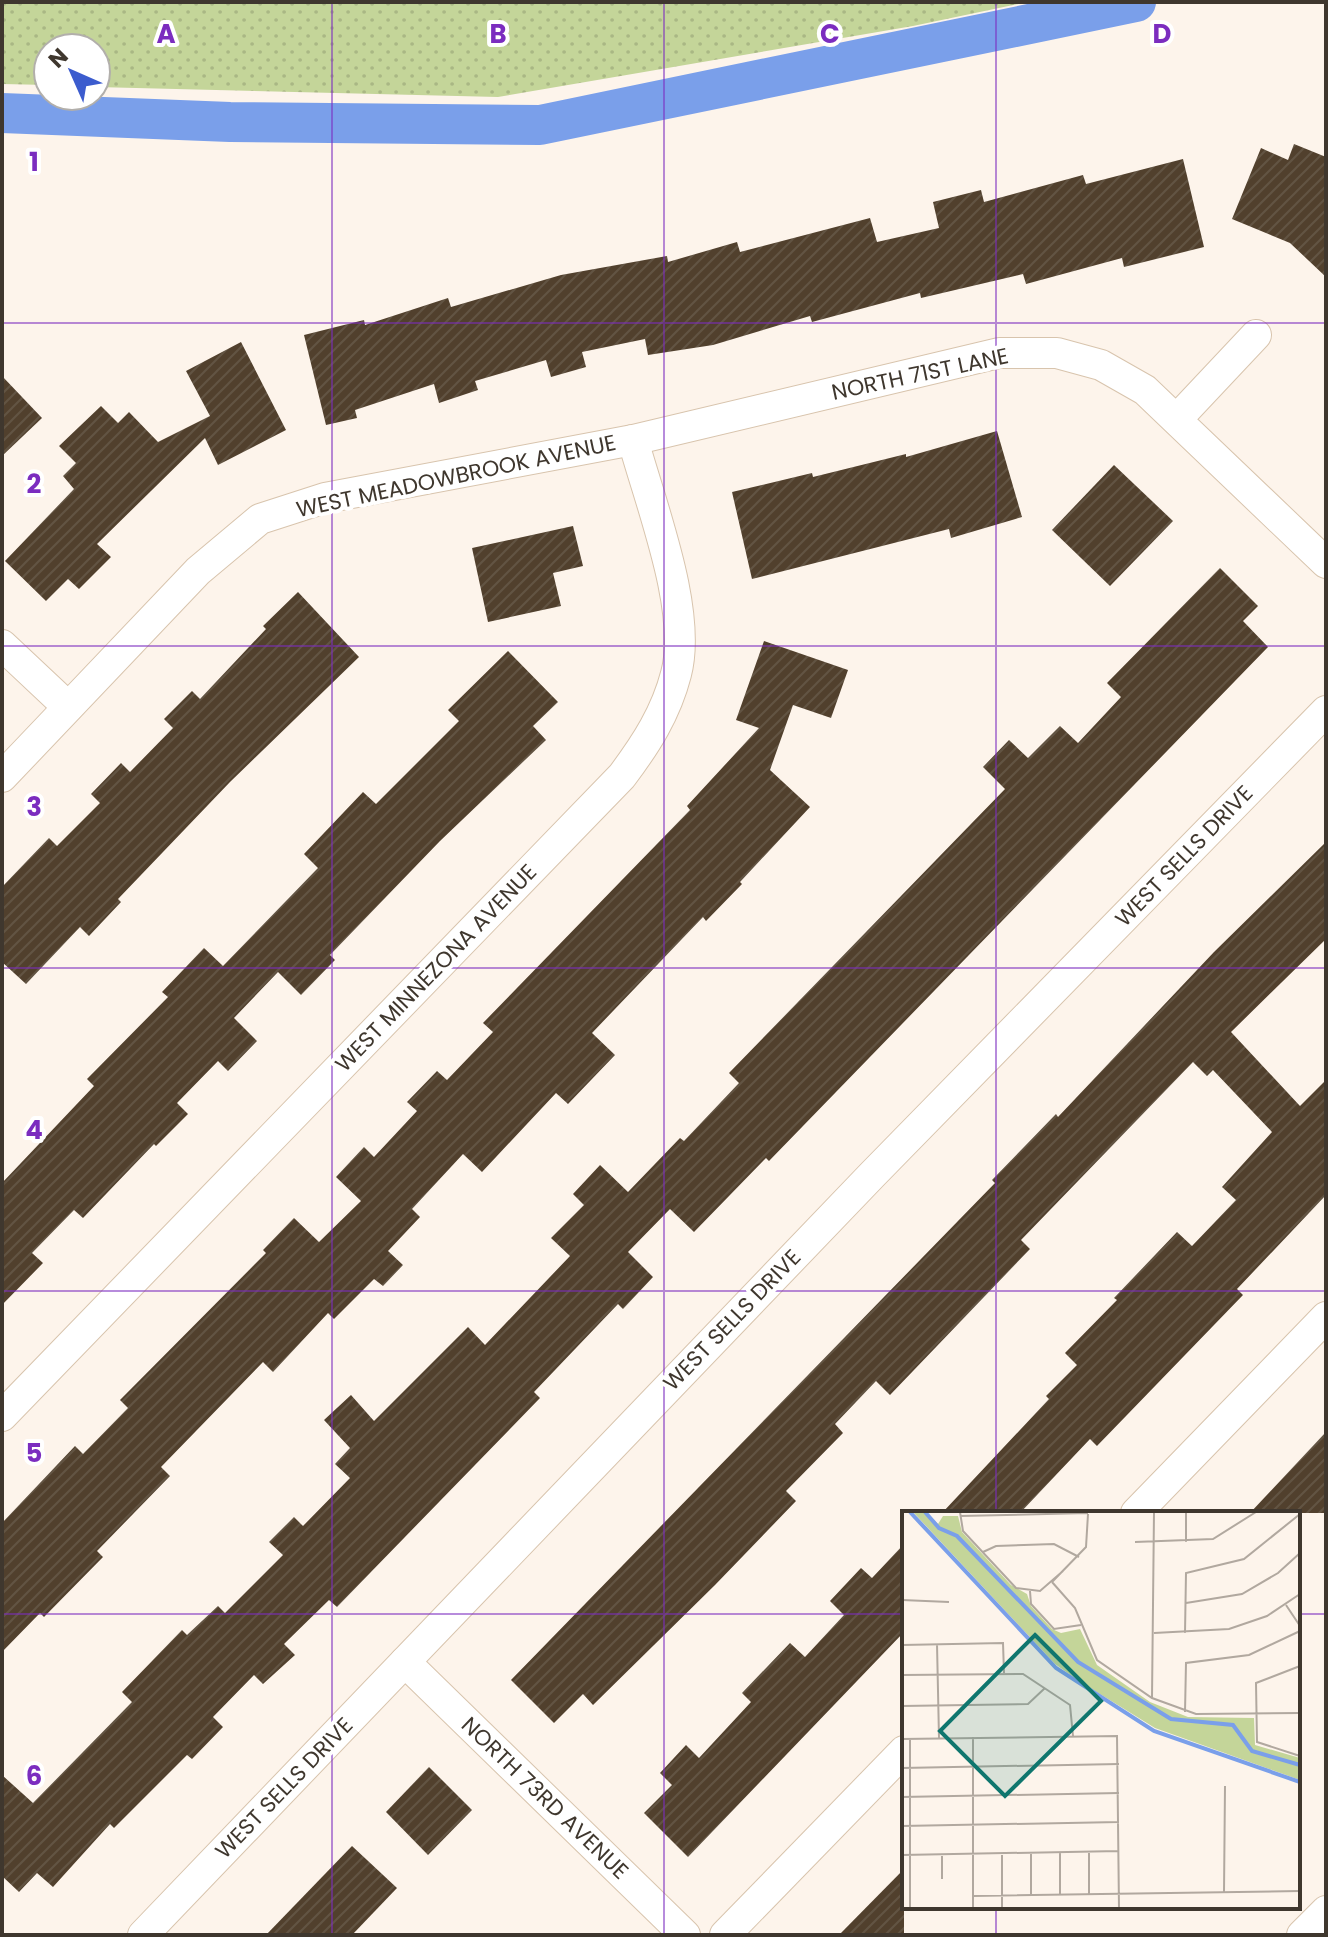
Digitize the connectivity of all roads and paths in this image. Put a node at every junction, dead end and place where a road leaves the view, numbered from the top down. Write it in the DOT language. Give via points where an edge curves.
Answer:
graph roads {
  1 [pos="1256,335"];
  2 [pos="1177,419"];
  3 [pos="633,440"];
  4 [pos="1326,563"];
  5 [pos="2,645"];
  6 [pos="68,707"];
  7 [pos="1326,711"];
  8 [pos="2,777"];
  9 [pos="1326,1317"];
  10 [pos="2,1416"];
  11 [pos="1138,1511"];
  12 [pos="405,1662"];
  13 [pos="902,1753"];
  14 [pos="1326,1911"];
  15 [pos="143,1935"];
  16 [pos="685,1935"];
  17 [pos="725,1935"];
  18 [pos="1302,1935"];
  1 -- 2 [label="street"];
  2 -- 3 [label="street, NORTH 71ST LANE" via="1145,390 1101,365 1057,353 999,353"];
  2 -- 4 [label="street, NORTH 71ST LANE"];
  3 -- 6 [label="street, WEST MEADOWBROOK AVENUE" via="325,498 260,519 198,571"];
  3 -- 10 [label="street, WEST MINNEZONA AVENUE" via="679,611 677,672 653,735 622,776"];
  5 -- 6 [label="street"];
  6 -- 8 [label="street, WEST MEADOWBROOK AVENUE"];
  7 -- 12 [label="street, WEST SELLS DRIVE"];
  9 -- 11 [label="street"];
  12 -- 15 [label="street, WEST SELLS DRIVE"];
  12 -- 16 [label="street, NORTH 73RD AVENUE"];
  13 -- 17 [label="street"];
  14 -- 18 [label="street"];
}
